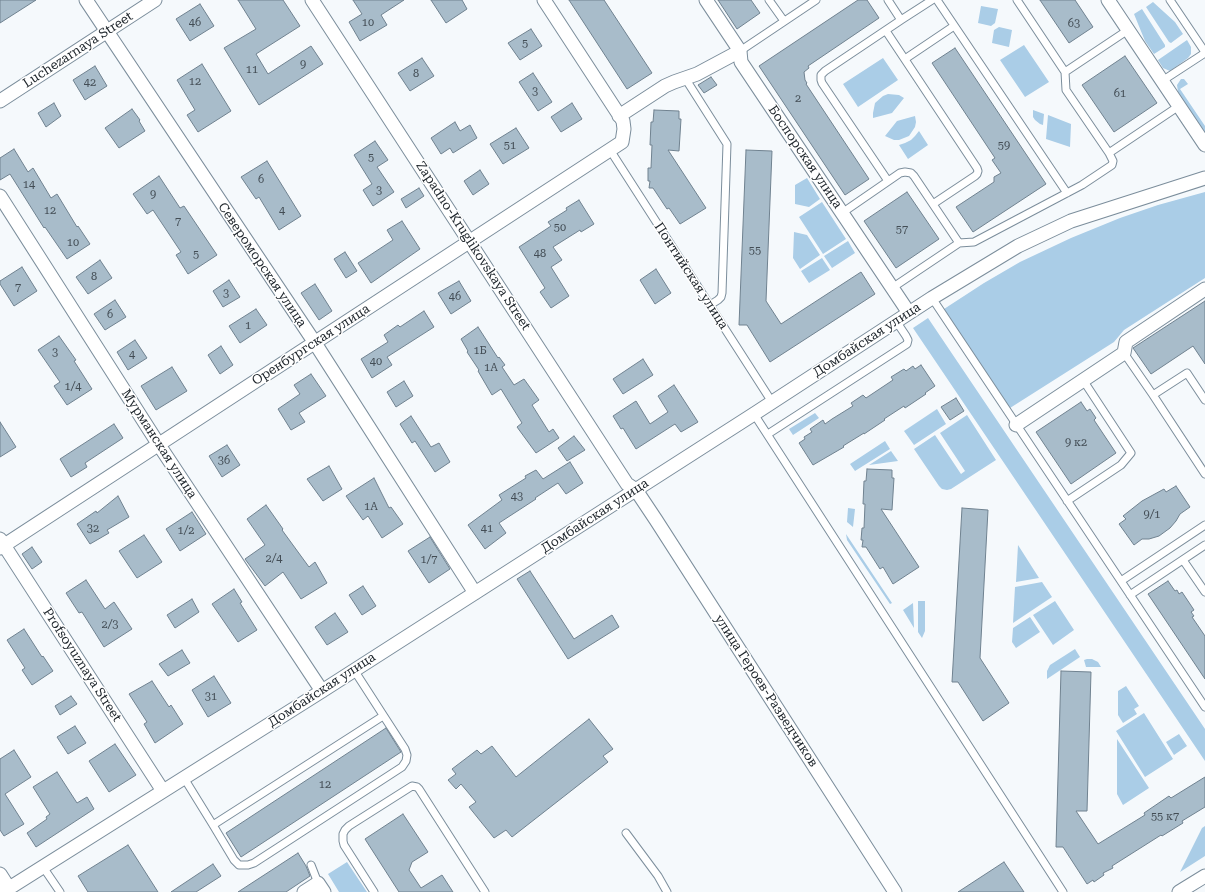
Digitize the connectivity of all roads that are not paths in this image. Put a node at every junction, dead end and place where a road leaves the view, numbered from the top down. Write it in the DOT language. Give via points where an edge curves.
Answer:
graph roads {
  1 [pos="86,0"];
  2 [pos="155,0"];
  3 [pos="312,0"];
  4 [pos="544,0"];
  5 [pos="706,0"];
  6 [pos="769,0"];
  7 [pos="816,0"];
  8 [pos="888,0"];
  9 [pos="932,0"];
  10 [pos="937,0"];
  11 [pos="1017,0"];
  12 [pos="1108,0"];
  13 [pos="1170,0"];
  14 [pos="902,20"];
  15 [pos="784,22"];
  16 [pos="954,26"];
  17 [pos="1128,30"];
  18 [pos="106,31"];
  19 [pos="886,31"];
  20 [pos="740,51"];
  21 [pos="1205,52"];
  22 [pos="904,59"];
  23 [pos="1065,72"];
  24 [pos="685,78"];
  25 [pos="1162,82"];
  26 [pos="0,101"];
  27 [pos="1179,106"];
  28 [pos="619,116"];
  29 [pos="1205,145"];
  30 [pos="610,150"];
  31 [pos="1109,153"];
  32 [pos="1205,178"];
  33 [pos="888,181"];
  34 [pos="1067,193"];
  35 [pos="0,196"];
  36 [pos="932,204"];
  37 [pos="842,213"];
  38 [pos="470,242"];
  39 [pos="959,243"];
  40 [pos="892,288"];
  41 [pos="1205,289"];
  42 [pos="932,298"];
  43 [pos="710,305"];
  44 [pos="909,313"];
  45 [pos="896,321"];
  46 [pos="315,343"];
  47 [pos="1124,353"];
  48 [pos="1083,380"];
  49 [pos="1153,395"];
  50 [pos="1205,400"];
  51 [pos="772,402"];
  52 [pos="754,414"];
  53 [pos="1016,425"];
  54 [pos="768,434"];
  55 [pos="159,445"];
  56 [pos="1205,474"];
  57 [pos="636,490"];
  58 [pos="1067,501"];
  59 [pos="1205,525"];
  60 [pos="1,544"];
  61 [pos="1205,545"];
  62 [pos="1184,560"];
  63 [pos="1120,581"];
  64 [pos="1205,592"];
  65 [pos="475,593"];
  66 [pos="1130,595"];
  67 [pos="354,670"];
  68 [pos="322,691"];
  69 [pos="1205,706"];
  70 [pos="383,716"];
  71 [pos="184,778"];
  72 [pos="163,791"];
  73 [pos="213,825"];
  74 [pos="626,833"];
  75 [pos="311,865"];
  76 [pos="43,867"];
  77 [pos="0,874"];
  78 [pos="1205,876"];
  79 [pos="321,887"];
  80 [pos="6,890"];
  81 [pos="60,892"];
  82 [pos="304,892"];
  83 [pos="374,892"];
  84 [pos="485,892"];
  85 [pos="667,892"];
  86 [pos="895,892"];
  87 [pos="1063,892"];
  88 [pos="1179,892"];
  1 -- 18 [label="street, Североморская улица"];
  2 -- 18 [label="street, Luchezarnaya Street"];
  3 -- 38 [label="street, Zapadno-Kruglikovskaya Street"];
  4 -- 28 [label="street"];
  5 -- 20 [label="street, Боспорская улица"];
  6 -- 15 [label="lane"];
  7 -- 15 [label="lane"];
  8 -- 14 [label="lane"];
  9 -- 14 [label="lane"];
  10 -- 16 [label="lane"];
  11 -- 23 [label="lane"];
  12 -- 17 [label="street"];
  13 -- 21 [label="lane"];
  14 -- 19 [label="lane"];
  15 -- 20 [label="lane"];
  16 -- 22 [label="lane"];
  16 -- 34 [label="lane"];
  17 -- 23 [label="lane"];
  17 -- 25 [label="street"];
  18 -- 26 [label="street, Luchezarnaya Street"];
  18 -- 46 [label="street, Североморская улица"];
  19 -- 22 [label="lane"];
  19 -- 33 [label="lane" via="825,71 821,75 821,80"];
  20 -- 24 [label="street"];
  20 -- 37 [label="street, Боспорская улица" via="741,62"];
  21 -- 25 [label="lane"];
  22 -- 36 [label="lane" via="978,170 975,176"];
  23 -- 31 [label="lane" via="1066,90"];
  24 -- 28 [label="street" via="665,86"];
  24 -- 43 [label="lane" via="727,144 722,293 718,300"];
  25 -- 27 [label="street"];
  27 -- 29 [label="street"];
  27 -- 31 [label="lane"];
  28 -- 30 [label="street, Оренбургская улица" via="624,125 624,136 622,142"];
  30 -- 38 [label="street, Оренбургская улица"];
  30 -- 43 [label="lane, Понтийская улица"];
  31 -- 34 [label="lane" via="1112,165"];
  32 -- 42 [label="street, Домбайская улица" via="1071,221 1018,246"];
  33 -- 36 [label="lane" via="900,173 911,173"];
  33 -- 37 [label="lane"];
  34 -- 39 [label="lane" via="974,242"];
  35 -- 55 [label="street, Мурманская улица"];
  36 -- 39 [label="lane"];
  37 -- 40 [label="street, Боспорская улица"];
  38 -- 46 [label="street, Оренбургская улица"];
  38 -- 57 [label="street, Zapadno-Kruglikovskaya Street" via="628,484"];
  39 -- 40 [label="lane"];
  40 -- 44 [label="street, Боспорская улица"];
  41 -- 47 [label="street" via="1126,342"];
  42 -- 44 [label="street, Домбайская улица"];
  42 -- 53 [label="lane"];
  43 -- 51 [label="lane, Понтийская улица"];
  44 -- 45 [label="street, Домбайская улица"];
  45 -- 51 [label="street, Домбайская улица"];
  45 -- 54 [label="lane" via="908,340 907,344"];
  46 -- 55 [label="street, Оренбургская улица"];
  46 -- 65 [label="street, Североморская улица"];
  47 -- 48 [label="street"];
  47 -- 49 [label="lane"];
  48 -- 53 [label="street"];
  48 -- 58 [label="lane" via="1131,453 1121,464"];
  49 -- 50 [label="lane" via="1188,373"];
  49 -- 56 [label="lane"];
  51 -- 52 [label="street, Домбайская улица"];
  52 -- 54 [label="lane"];
  52 -- 57 [label="street, Домбайская улица"];
  53 -- 58 [label="lane"];
  54 -- 87 [label="lane"];
  55 -- 60 [label="street, Оренбургская улица"];
  55 -- 68 [label="street, Мурманская улица"];
  57 -- 65 [label="street, Домбайская улица"];
  57 -- 86 [label="street, улица Героев-Разведчиков"];
  58 -- 63 [label="lane"];
  59 -- 63 [label="lane"];
  60 -- 72 [label="street, Profsoyuznaya Street"];
  61 -- 62 [label="lane"];
  62 -- 64 [label="lane"];
  62 -- 66 [label="lane"];
  63 -- 66 [label="lane"];
  65 -- 67 [label="street, Домбайская улица"];
  66 -- 69 [label="lane"];
  67 -- 68 [label="street, Домбайская улица"];
  67 -- 70 [label="lane"];
  68 -- 71 [label="street, Домбайская улица"];
  70 -- 73 [label="lane"];
  70 -- 73 [label="lane" via="406,749 406,761 402,767 254,863 239,865"];
  71 -- 72 [label="street, Домбайская улица"];
  71 -- 73 [label="lane"];
  72 -- 76 [label="street, Домбайская улица"];
  74 -- 85 [label="lane"];
  75 -- 79 [label="lane"];
  76 -- 80 [label="street, Домбайская улица"];
  76 -- 81 [label="lane"];
  77 -- 80 [label="street"];
  78 -- 88 [label="street"];
  79 -- 82 [label="street"];
  83 -- 84 [label="lane" via="344,845 343,834 349,826 412,786 419,789"];
}
